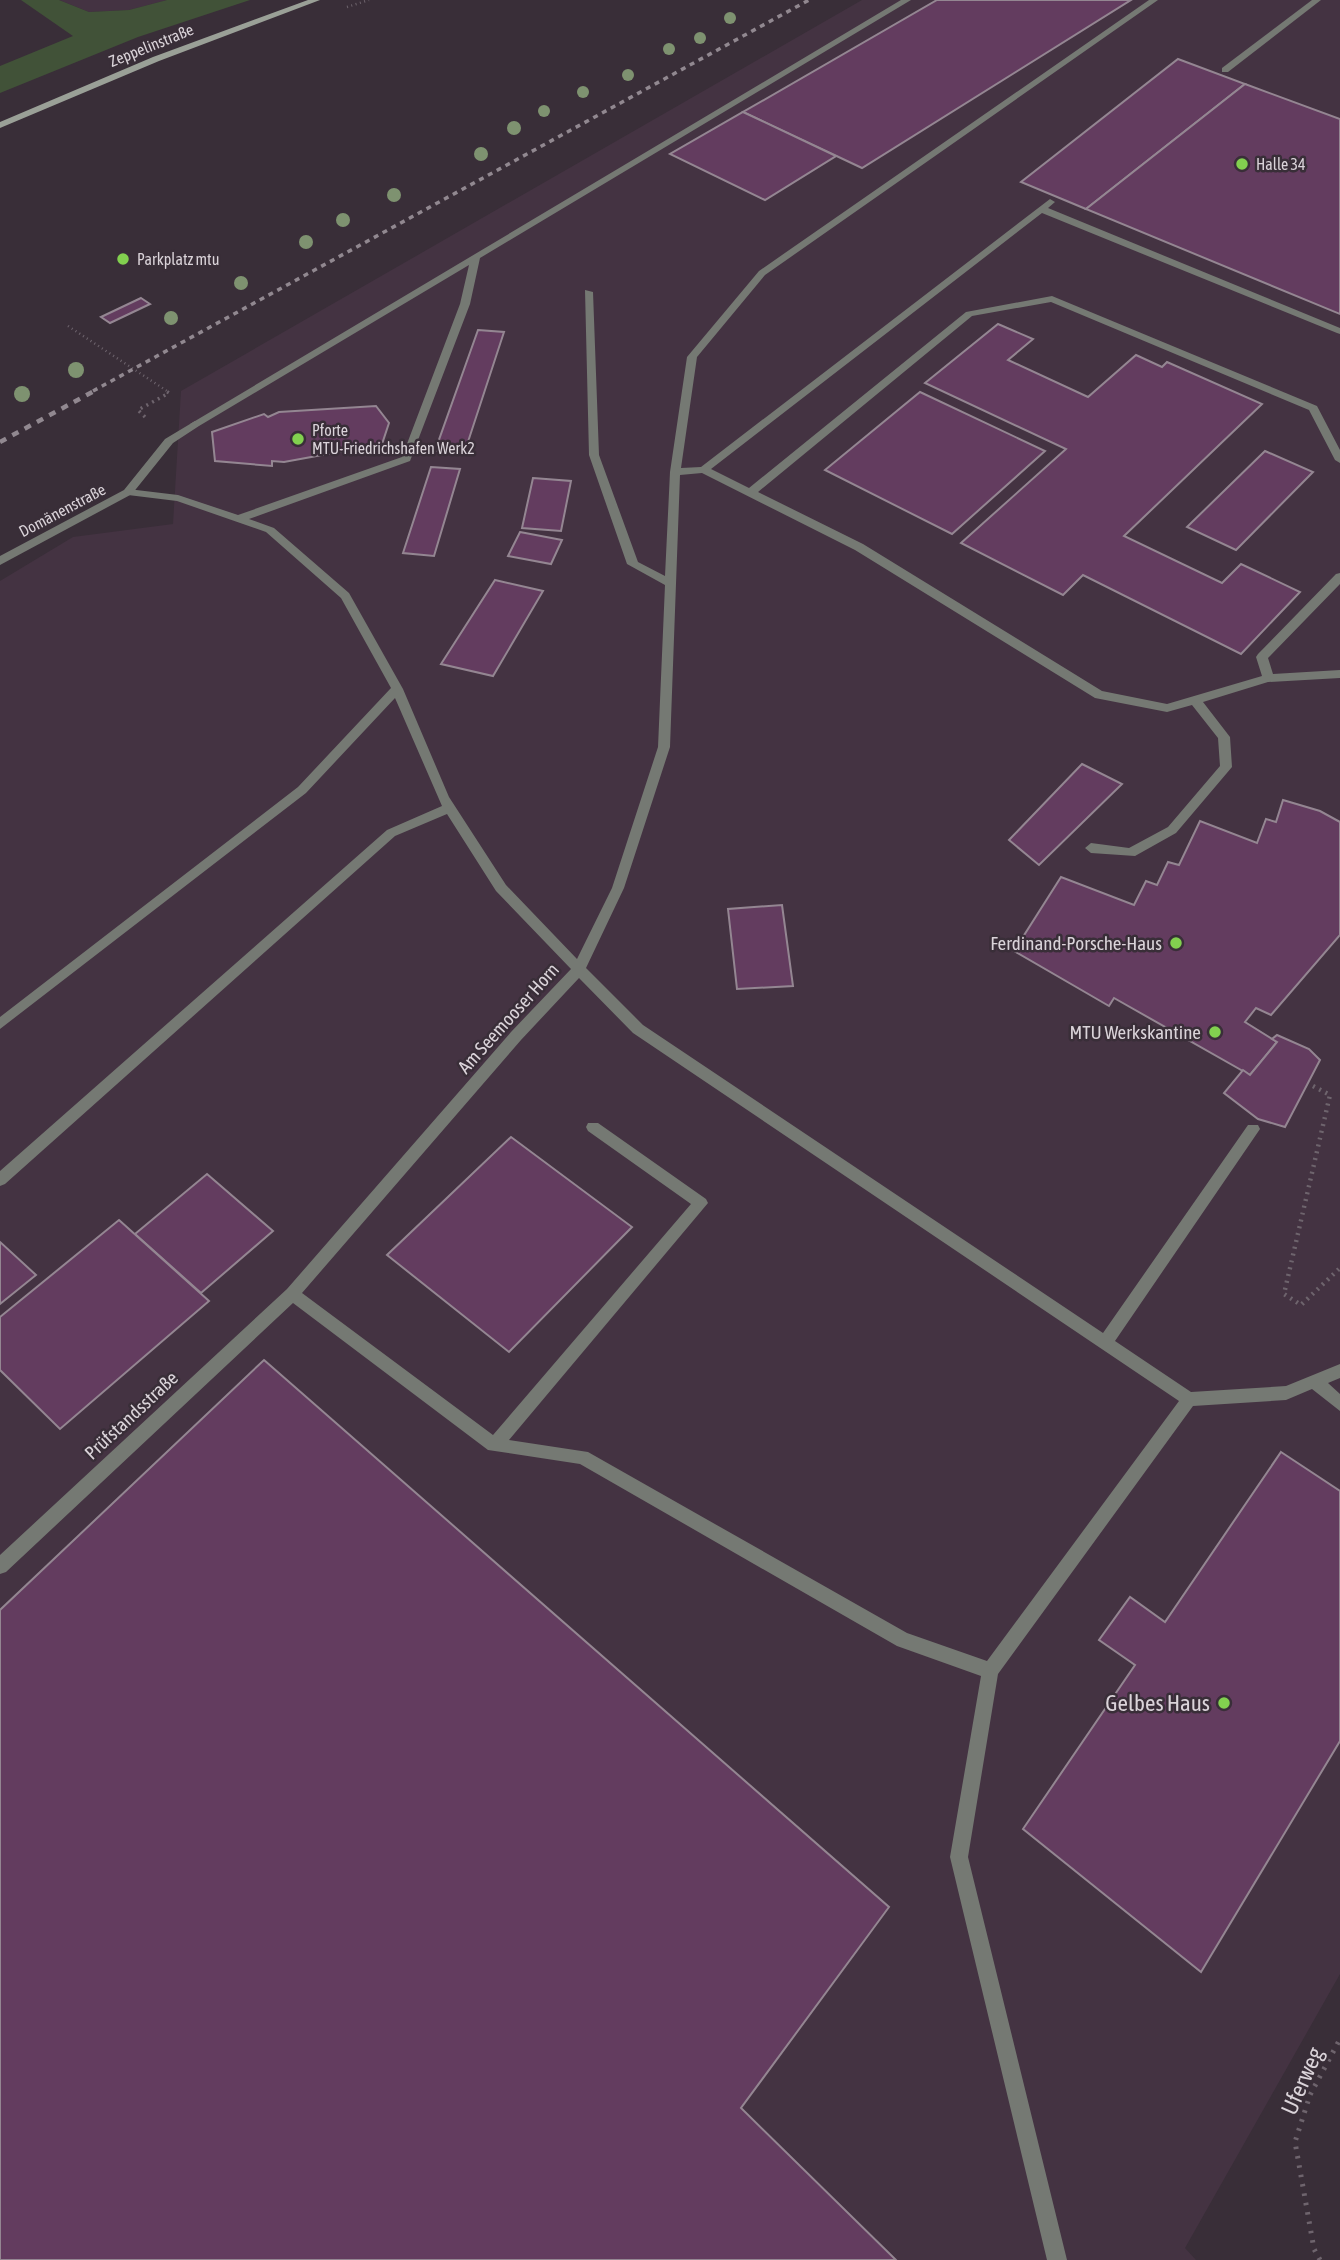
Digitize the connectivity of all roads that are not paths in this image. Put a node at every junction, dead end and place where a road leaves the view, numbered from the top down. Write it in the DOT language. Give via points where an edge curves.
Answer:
graph roads {
  1 [pos="316,0"];
  2 [pos="907,0"];
  3 [pos="1154,0"];
  4 [pos="1317,0"];
  5 [pos="1225,70"];
  6 [pos="0,125"];
  7 [pos="476,256"];
  8 [pos="588,292"];
  9 [pos="1340,331"];
  10 [pos="1340,460"];
  11 [pos="704,470"];
  12 [pos="675,472"];
  13 [pos="128,492"];
  14 [pos="750,493"];
  15 [pos="237,519"];
  16 [pos="0,561"];
  17 [pos="1340,577"];
  18 [pos="671,583"];
  19 [pos="1340,674"];
  20 [pos="1268,678"];
  21 [pos="397,690"];
  22 [pos="1195,700"];
  23 [pos="449,808"];
  24 [pos="1091,848"];
  25 [pos="579,969"];
  26 [pos="0,1024"];
  27 [pos="593,1126"];
  28 [pos="1253,1129"];
  29 [pos="0,1180"];
  30 [pos="292,1294"];
  31 [pos="1105,1343"];
  32 [pos="1340,1371"];
  33 [pos="1315,1382"];
  34 [pos="1189,1398"];
  35 [pos="1340,1404"];
  36 [pos="494,1445"];
  37 [pos="0,1566"];
  38 [pos="990,1671"];
  39 [pos="1057,2260"];
  1 -- 6 [label="main road, Zeppelinstraße" via="103,79"];
  2 -- 7 [label="street, Domänenstraße"];
  3 -- 12 [label="street" via="762,273 692,357"];
  4 -- 5 [label="street"];
  7 -- 13 [label="street, Domänenstraße" via="169,440"];
  7 -- 15 [label="street" via="465,304 406,459"];
  8 -- 18 [label="street" via="594,456 633,564"];
  9 -- 11 [label="street" via="1046,205"];
  10 -- 14 [label="street" via="1313,408 1052,299 969,314"];
  11 -- 12 [label="street"];
  11 -- 14 [label="street"];
  12 -- 18 [label="street"];
  13 -- 15 [label="street, Am Seemooser Horn" via="178,498"];
  13 -- 16 [label="street, Domänenstraße"];
  14 -- 22 [label="street" via="859,547 1099,695 1167,708"];
  15 -- 21 [label="street, Am Seemooser Horn" via="270,530 345,596"];
  17 -- 20 [label="street" via="1262,657"];
  18 -- 25 [label="street" via="664,747 618,888"];
  19 -- 20 [label="street"];
  20 -- 22 [label="street"];
  21 -- 23 [label="street, Am Seemooser Horn"];
  21 -- 26 [label="street" via="302,790"];
  22 -- 24 [label="street" via="1224,737 1226,767 1172,830 1131,853"];
  23 -- 25 [label="street, Am Seemooser Horn" via="501,888"];
  23 -- 29 [label="street" via="391,833"];
  25 -- 30 [label="street, Am Seemooser Horn" via="516,1035"];
  25 -- 31 [label="street" via="638,1029"];
  27 -- 36 [label="street" via="701,1203"];
  28 -- 31 [label="street"];
  30 -- 36 [label="street"];
  30 -- 37 [label="street, Prüfstandsstraße"];
  31 -- 34 [label="street"];
  32 -- 33 [label="street"];
  33 -- 34 [label="street" via="1286,1393"];
  33 -- 35 [label="street"];
  34 -- 38 [label="street"];
  36 -- 38 [label="street" via="582,1457 903,1640"];
  38 -- 39 [label="street" via="959,1857"];
}
